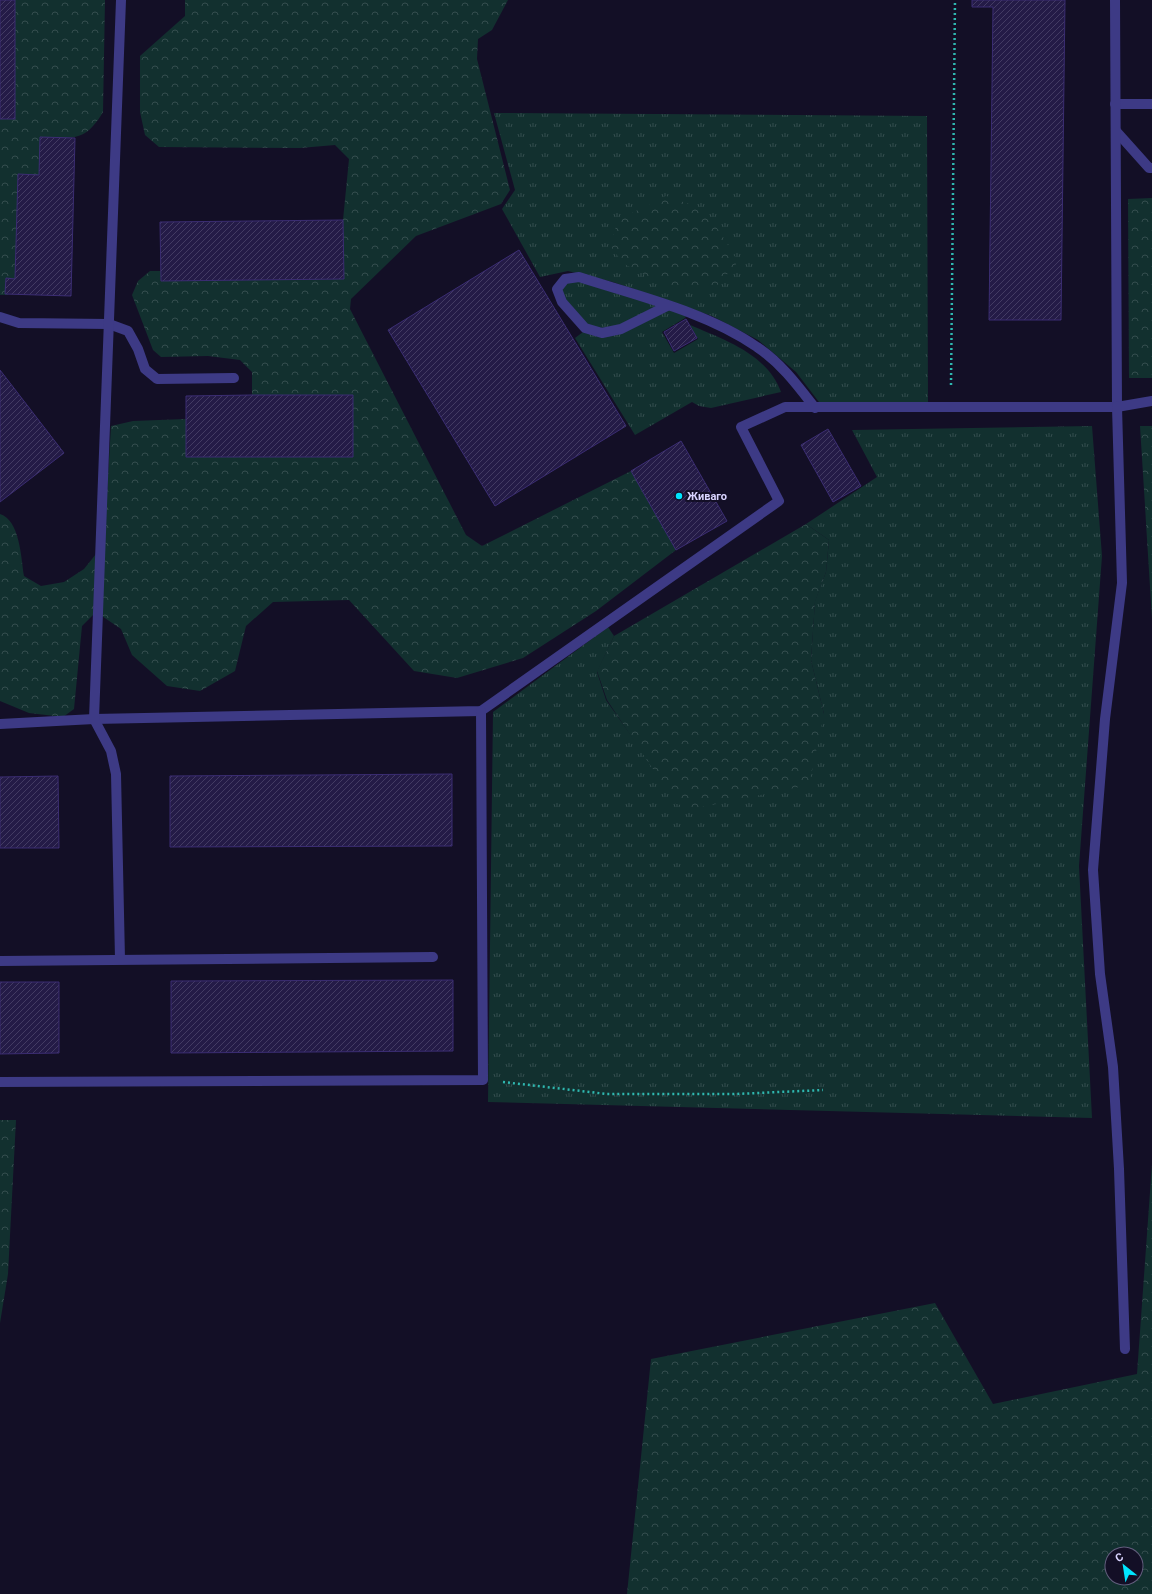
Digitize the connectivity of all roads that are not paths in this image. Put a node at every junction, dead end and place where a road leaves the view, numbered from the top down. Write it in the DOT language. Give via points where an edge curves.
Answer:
graph roads {
  1 [pos="121,0"];
  2 [pos="1115,0"];
  3 [pos="1116,104"];
  4 [pos="1152,104"];
  5 [pos="1116,131"];
  6 [pos="1152,168"];
  7 [pos="667,306"];
  8 [pos="0,317"];
  9 [pos="109,324"];
  10 [pos="234,378"];
  11 [pos="1152,401"];
  12 [pos="1117,406"];
  13 [pos="815,408"];
  14 [pos="482,711"];
  15 [pos="94,719"];
  16 [pos="0,724"];
  17 [pos="433,956"];
  18 [pos="120,959"];
  19 [pos="0,961"];
  20 [pos="0,1082"];
  21 [pos="1125,1349"];
  1 -- 9 [label="lane"];
  2 -- 3 [label="lane"];
  3 -- 4 [label="lane"];
  3 -- 5 [label="lane"];
  5 -- 6 [label="lane" via="1149,168"];
  5 -- 12 [label="lane"];
  7 -- 7 [label="lane" via="621,329 602,333 585,328 562,302 557,289 565,278 579,277"];
  7 -- 13 [label="lane" via="711,320 758,347 791,377"];
  8 -- 9 [label="lane" via="19,323"];
  9 -- 10 [label="lane" via="128,331 145,369 157,379"];
  9 -- 15 [label="lane"];
  11 -- 12 [label="lane"];
  12 -- 13 [label="lane"];
  12 -- 21 [label="lane" via="1122,583 1105,719 1093,870 1100,974 1113,1067"];
  13 -- 14 [label="lane" via="786,407 741,427 779,501"];
  14 -- 15 [label="lane"];
  14 -- 20 [label="lane" via="483,1080"];
  15 -- 16 [label="lane"];
  15 -- 18 [label="lane" via="111,750 116,774"];
  17 -- 18 [label="lane"];
  18 -- 19 [label="lane"];
}
